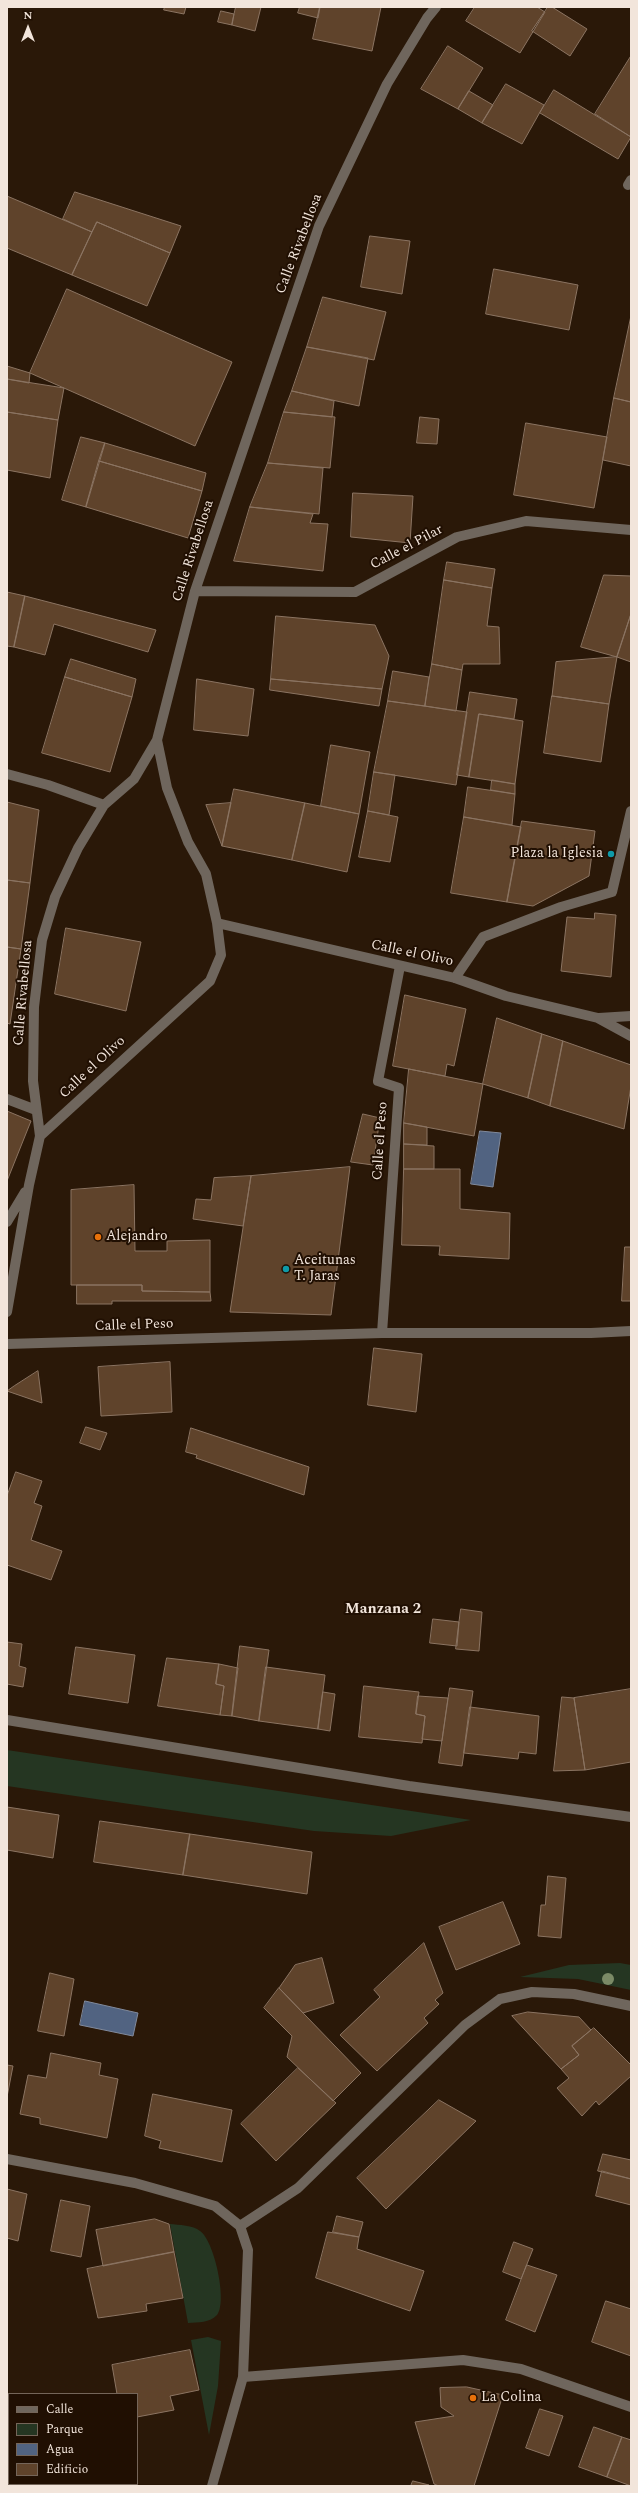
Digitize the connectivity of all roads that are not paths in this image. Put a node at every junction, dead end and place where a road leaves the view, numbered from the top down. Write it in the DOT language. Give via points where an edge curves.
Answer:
graph roads {
  1 [pos="436,7"];
  2 [pos="631,530"];
  3 [pos="195,591"];
  4 [pos="157,740"];
  5 [pos="7,774"];
  6 [pos="104,805"];
  7 [pos="631,811"];
  8 [pos="630,823"];
  9 [pos="217,923"];
  10 [pos="400,966"];
  11 [pos="455,978"];
  12 [pos="631,1016"];
  13 [pos="598,1018"];
  14 [pos="631,1036"];
  15 [pos="7,1099"];
  16 [pos="36,1110"];
  17 [pos="40,1136"];
  18 [pos="29,1185"];
  19 [pos="7,1222"];
  20 [pos="7,1312"];
  21 [pos="631,1331"];
  22 [pos="382,1333"];
  23 [pos="7,1344"];
  24 [pos="7,1720"];
  25 [pos="631,1817"];
  26 [pos="631,2006"];
  27 [pos="7,2159"];
  28 [pos="240,2226"];
  29 [pos="243,2377"];
  30 [pos="631,2408"];
  31 [pos="212,2486"];
  1 -- 3 [label="street, Calle Rivabellosa" via="426,18 387,84 319,226"];
  2 -- 3 [label="street, Calle el Pilar" via="526,521 457,537 355,592"];
  3 -- 4 [label="street, Calle Rivabellosa"];
  4 -- 6 [label="street, Calle Rivabellosa" via="134,779"];
  4 -- 9 [label="street, Calle el Olivo" via="167,788 188,842 206,874"];
  5 -- 6 [label="street" via="48,785"];
  6 -- 16 [label="street, Calle Rivabellosa" via="78,848 55,897 42,940 34,1007 33,1081"];
  7 -- 8 [label="street"];
  8 -- 11 [label="street" via="612,892 561,907 483,937"];
  9 -- 10 [label="street, Calle el Olivo"];
  9 -- 17 [label="street, Calle el Olivo" via="221,955 210,982"];
  10 -- 11 [label="street, Calle el Olivo"];
  10 -- 22 [label="street, Calle el Peso" via="378,1081 399,1088"];
  11 -- 13 [label="street, Calle el Olivo" via="506,996"];
  12 -- 13 [label="street, Calle el Olivo"];
  13 -- 14 [label="street, Calle el Olivo"];
  15 -- 16 [label="street"];
  16 -- 17 [label="street, Calle Rivabellosa"];
  17 -- 18 [label="street, Calle Rivabellosa"];
  18 -- 19 [label="street"];
  18 -- 20 [label="street, Calle Rivabellosa"];
  21 -- 22 [label="street, Calle el Peso"];
  22 -- 23 [label="street, Calle el Peso"];
  24 -- 25 [label="street" via="410,1786"];
  26 -- 28 [label="street" via="574,1994 532,1992 500,1999 465,2025 298,2188"];
  27 -- 28 [label="street" via="136,2183 215,2206"];
  28 -- 29 [label="street" via="248,2250"];
  29 -- 30 [label="street" via="463,2360 521,2369"];
  29 -- 31 [label="street"];
}
